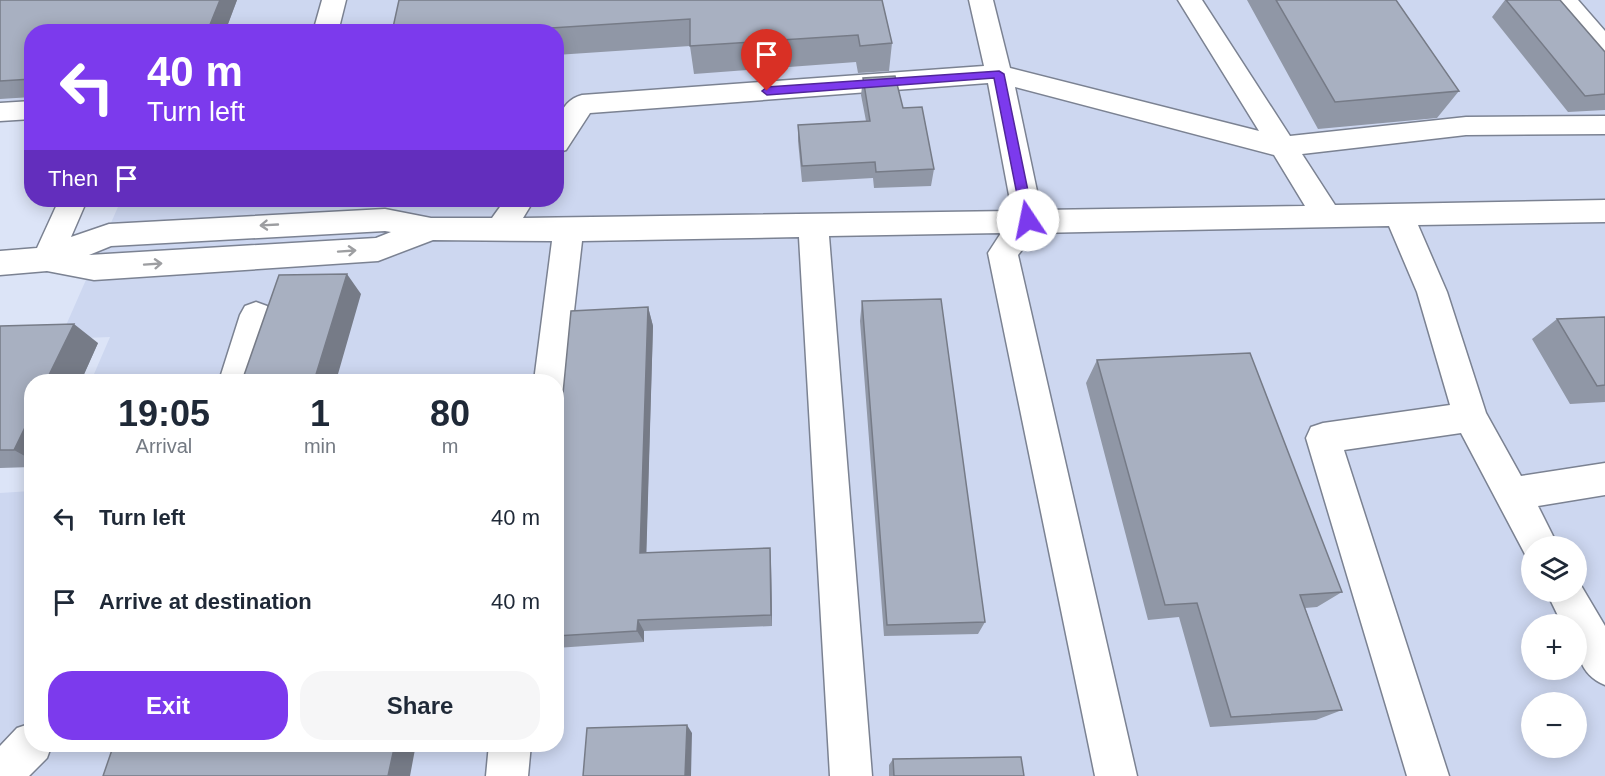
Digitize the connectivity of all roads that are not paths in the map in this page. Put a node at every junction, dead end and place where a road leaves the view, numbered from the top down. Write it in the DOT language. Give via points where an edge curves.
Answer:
graph roads {
  1 [pos="334,0"];
  2 [pos="981,0"];
  3 [pos="1190,0"];
  4 [pos="1565,0"];
  5 [pos="327,24"];
  6 [pos="1605,47"];
  7 [pos="999,74"];
  8 [pos="24,110"];
  9 [pos="0,112"];
  10 [pos="1605,125"];
  11 [pos="564,131"];
  12 [pos="1282,147"];
  13 [pos="70,207"];
  14 [pos="393,207"];
  15 [pos="515,207"];
  16 [pos="1605,211"];
  17 [pos="1398,214"];
  18 [pos="1326,215"];
  19 [pos="1028,220"];
  20 [pos="813,224"];
  21 [pos="431,229"];
  22 [pos="500,229"];
  23 [pos="568,230"];
  24 [pos="47,259"];
  25 [pos="2,266"];
  26 [pos="256,315"];
  27 [pos="237,374"];
  28 [pos="551,374"];
  29 [pos="1470,417"];
  30 [pos="1605,479"];
  31 [pos="1512,495"];
  32 [pos="1535,536"];
  33 [pos="1570,602"];
  34 [pos="1605,665"];
  35 [pos="24,750"];
  36 [pos="509,752"];
  37 [pos="0,776"];
  38 [pos="507,776"];
  39 [pos="851,776"];
  40 [pos="1116,776"];
  41 [pos="1428,776"];
  1 -- 5 [label="lane"];
  2 -- 7 [label="lane"];
  3 -- 12 [label="lane"];
  4 -- 6 [label="lane"];
  7 -- 11 [label="lane" via="582,104"];
  7 -- 12 [label="lane"];
  7 -- 19 [label="lane"];
  8 -- 9 [label="lane"];
  10 -- 12 [label="lane" via="1460,116"];
  12 -- 18 [label="lane"];
  13 -- 24 [label="lane"];
  14 -- 21 [label="lane"];
  15 -- 22 [label="lane"];
  16 -- 17 [label="lane"];
  17 -- 18 [label="lane"];
  17 -- 29 [label="lane" via="1432,291"];
  18 -- 19 [label="lane"];
  19 -- 20 [label="lane"];
  19 -- 40 [label="lane" via="1003,253"];
  20 -- 23 [label="lane"];
  20 -- 39 [label="lane"];
  21 -- 22 [label="lane"];
  21 -- 24 [label="lane" via="378,249 94,268"];
  22 -- 23 [label="lane"];
  23 -- 28 [label="lane"];
  24 -- 25 [label="lane"];
  26 -- 27 [label="lane"];
  29 -- 31 [label="lane"];
  29 -- 41 [label="lane" via="1323,438"];
  30 -- 31 [label="lane"];
  31 -- 32 [label="lane"];
  33 -- 34 [label="lane"];
  35 -- 37 [label="lane"];
  36 -- 38 [label="lane"];
}
